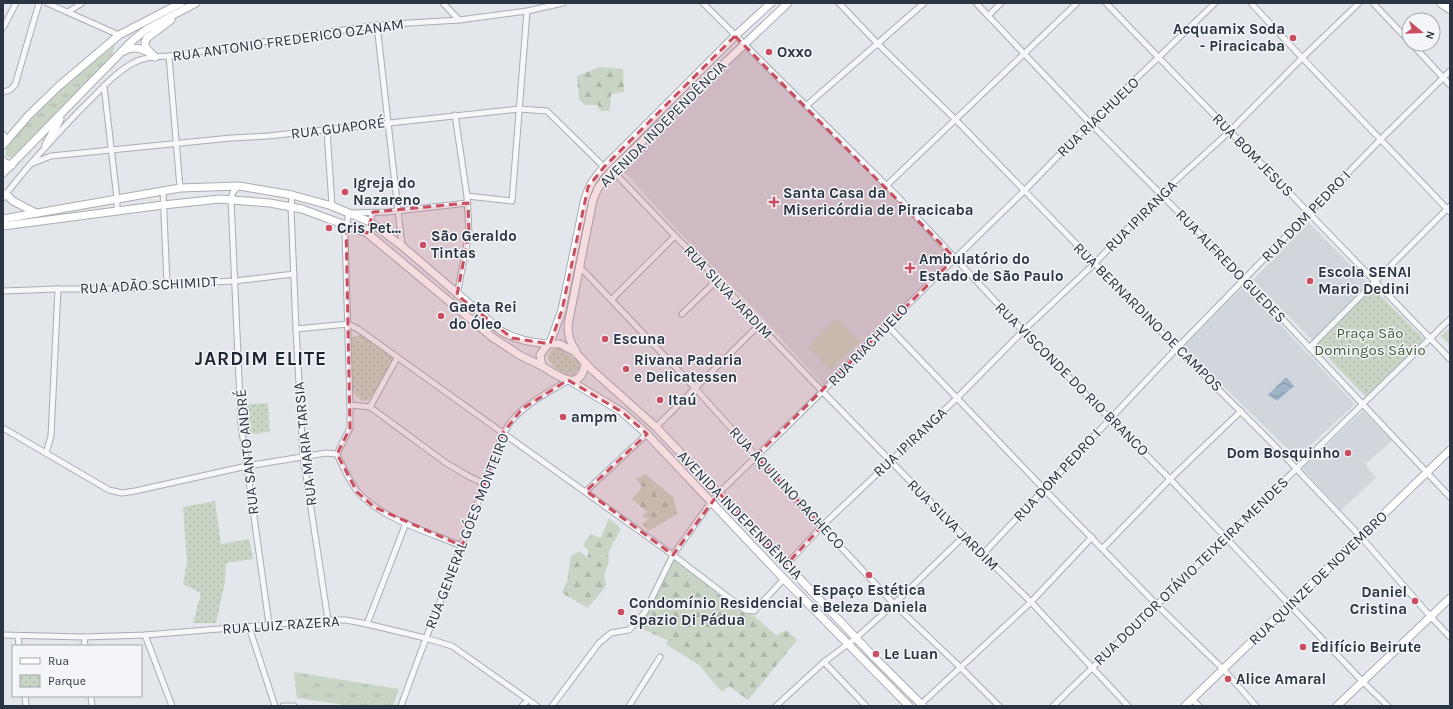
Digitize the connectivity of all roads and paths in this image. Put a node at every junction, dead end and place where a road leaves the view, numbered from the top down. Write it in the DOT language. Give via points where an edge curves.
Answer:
graph roads {
  1 [pos="15,3"];
  2 [pos="39,3"];
  3 [pos="47,3"];
  4 [pos="82,3"];
  5 [pos="196,3"];
  6 [pos="443,3"];
  7 [pos="563,3"];
  8 [pos="703,3"];
  9 [pos="771,3"];
  10 [pos="788,3"];
  11 [pos="839,3"];
  12 [pos="924,3"];
  13 [pos="976,3"];
  14 [pos="1001,3"];
  15 [pos="1077,3"];
  16 [pos="1106,3"];
  17 [pos="1215,3"];
  18 [pos="1251,3"];
  19 [pos="1359,3"];
  20 [pos="1373,3"];
  21 [pos="1441,3"];
  22 [pos="182,6"];
  23 [pos="1450,9"];
  24 [pos="527,11"];
  25 [pos="68,12"];
  26 [pos="988,16"];
  27 [pos="459,20"];
  28 [pos="377,25"];
  29 [pos="3,28"];
  30 [pos="1401,33"];
  31 [pos="119,35"];
  32 [pos="735,36"];
  33 [pos="877,43"];
  34 [pos="744,44"];
  35 [pos="1420,52"];
  36 [pos="1024,54"];
  37 [pos="117,55"];
  38 [pos="155,56"];
  39 [pos="169,56"];
  40 [pos="1159,58"];
  41 [pos="1302,58"];
  42 [pos="1450,71"];
  43 [pos="1444,78"];
  44 [pos="1450,84"];
  45 [pos="104,86"];
  46 [pos="3,92"];
  47 [pos="72,102"];
  48 [pos="807,105"];
  49 [pos="519,109"];
  50 [pos="455,115"];
  51 [pos="955,119"];
  52 [pos="388,122"];
  53 [pos="1090,123"];
  54 [pos="327,130"];
  55 [pos="1229,132"];
  56 [pos="1381,139"];
  57 [pos="4,140"];
  58 [pos="177,144"];
  59 [pos="46,146"];
  60 [pos="111,150"];
  61 [pos="51,156"];
  62 [pos="3,161"];
  63 [pos="31,164"];
  64 [pos="12,165"];
  65 [pos="604,167"];
  66 [pos="612,170"];
  67 [pos="3,173"];
  68 [pos="239,186"];
  69 [pos="886,186"];
  70 [pos="180,188"];
  71 [pos="163,191"];
  72 [pos="1024,191"];
  73 [pos="1161,194"];
  74 [pos="292,195"];
  75 [pos="5,196"];
  76 [pos="467,196"];
  77 [pos="117,199"];
  78 [pos="231,199"];
  79 [pos="468,203"];
  80 [pos="163,205"];
  81 [pos="332,206"];
  82 [pos="290,207"];
  83 [pos="1449,209"];
  84 [pos="398,211"];
  85 [pos="117,212"];
  86 [pos="372,212"];
  87 [pos="36,213"];
  88 [pos="349,213"];
  89 [pos="1310,213"];
  90 [pos="3,219"];
  91 [pos="370,222"];
  92 [pos="13,225"];
  93 [pos="346,225"];
  94 [pos="3,226"];
  95 [pos="3,230"];
  96 [pos="367,233"];
  97 [pos="675,236"];
  98 [pos="402,246"];
  99 [pos="955,258"];
  100 [pos="1094,263"];
  101 [pos="579,266"];
  102 [pos="294,274"];
  103 [pos="718,279"];
  104 [pos="1245,279"];
  105 [pos="234,281"];
  106 [pos="1375,282"];
  107 [pos="167,284"];
  108 [pos="58,289"];
  109 [pos="3,291"];
  110 [pos="457,295"];
  111 [pos="612,299"];
  112 [pos="682,314"];
  113 [pos="1450,319"];
  114 [pos="348,324"];
  115 [pos="759,325"];
  116 [pos="886,325"];
  117 [pos="296,328"];
  118 [pos="1024,331"];
  119 [pos="1430,338"];
  120 [pos="549,343"];
  121 [pos="1177,348"];
  122 [pos="1309,348"];
  123 [pos="397,358"];
  124 [pos="1450,359"];
  125 [pos="584,362"];
  126 [pos="542,366"];
  127 [pos="568,380"];
  128 [pos="695,388"];
  129 [pos="822,392"];
  130 [pos="957,398"];
  131 [pos="1363,404"];
  132 [pos="350,405"];
  133 [pos="370,407"];
  134 [pos="1241,410"];
  135 [pos="1110,418"];
  136 [pos="656,427"];
  137 [pos="3,428"];
  138 [pos="503,433"];
  139 [pos="647,434"];
  140 [pos="1450,450"];
  141 [pos="46,453"];
  142 [pos="337,454"];
  143 [pos="303,456"];
  144 [pos="756,456"];
  145 [pos="890,461"];
  146 [pos="247,466"];
  147 [pos="1297,469"];
  148 [pos="1427,472"];
  149 [pos="1170,479"];
  150 [pos="485,484"];
  151 [pos="1044,489"];
  152 [pos="586,491"];
  153 [pos="719,493"];
  154 [pos="1450,497"];
  155 [pos="711,502"];
  156 [pos="406,523"];
  157 [pos="822,526"];
  158 [pos="964,536"];
  159 [pos="1361,536"];
  160 [pos="1092,537"];
  161 [pos="1226,537"];
  162 [pos="462,546"];
  163 [pos="1103,548"];
  164 [pos="982,554"];
  165 [pos="673,555"];
  166 [pos="787,564"];
  167 [pos="784,579"];
  168 [pos="1450,598"];
  169 [pos="1031,602"];
  170 [pos="894,604"];
  171 [pos="1157,604"];
  172 [pos="1290,604"];
  173 [pos="1430,616"];
  174 [pos="328,620"];
  175 [pos="269,624"];
  176 [pos="367,624"];
  177 [pos="249,627"];
  178 [pos="145,635"];
  179 [pos="3,636"];
  180 [pos="18,636"];
  181 [pos="84,637"];
  182 [pos="1450,637"];
  183 [pos="426,638"];
  184 [pos="856,638"];
  185 [pos="847,644"];
  186 [pos="19,645"];
  187 [pos="85,645"];
  188 [pos="660,657"];
  189 [pos="824,662"];
  190 [pos="960,667"];
  191 [pos="1093,667"];
  192 [pos="1223,669"];
  193 [pos="1363,682"];
  194 [pos="1192,699"];
  195 [pos="528,700"];
  196 [pos="921,705"];
  197 [pos="172,706"];
  198 [pos="276,706"];
  199 [pos="283,706"];
  200 [pos="294,706"];
  201 [pos="401,706"];
  202 [pos="522,706"];
  203 [pos="537,706"];
  204 [pos="552,706"];
  205 [pos="629,706"];
  206 [pos="776,706"];
  207 [pos="866,706"];
  208 [pos="909,706"];
  209 [pos="999,706"];
  210 [pos="1053,706"];
  211 [pos="1128,706"];
  212 [pos="1185,706"];
  213 [pos="1200,706"];
  214 [pos="1256,706"];
  215 [pos="1338,706"];
  216 [pos="1388,706"];
  1 -- 29 [label="street"];
  2 -- 46 [label="street" via="15,85"];
  3 -- 25 [label="street"];
  4 -- 25 [label="street"];
  5 -- 22 [label="main road"];
  6 -- 27 [label="street"];
  7 -- 24 [label="street, RUA ANTONIO FREDERICO OZANAM"];
  8 -- 32 [label="street, RUA VISCONDE DO RIO BRANCO"];
  9 -- 32 [label="main road, AVENIDA INDEPENDÊNCIA"];
  10 -- 34 [label="main road, AVENIDA INDEPENDÊNCIA"];
  11 -- 33 [label="street, RUA BERNARDINO DE CAMPOS"];
  12 -- 33 [label="street"];
  13 -- 26 [label="street, RUA ALFREDO GUEDES"];
  14 -- 26 [label="street"];
  15 -- 36 [label="street"];
  16 -- 40 [label="street, RUA BOM JESUS"];
  17 -- 40 [label="street, RUA RIACHUELO"];
  18 -- 41 [label="street"];
  19 -- 41 [label="street, RUA IPIRANGA"];
  20 -- 30 [label="street"];
  21 -- 23 [label="main road"];
  22 -- 31 [label="main road"];
  22 -- 37 [label="main road" via="147,29"];
  22 -- 38 [label="main road" via="144,42"];
  24 -- 27 [label="street, RUA ANTONIO FREDERICO OZANAM"];
  24 -- 49 [label="street"];
  25 -- 31 [label="street"];
  26 -- 36 [label="street, RUA ALFREDO GUEDES"];
  27 -- 28 [label="street, RUA ANTONIO FREDERICO OZANAM"];
  28 -- 39 [label="street, RUA ANTONIO FREDERICO OZANAM"];
  28 -- 52 [label="street"];
  31 -- 37 [label="main road"];
  31 -- 57 [label="main road" via="59,86"];
  32 -- 34 [label="street, RUA VISCONDE DO RIO BRANCO"];
  32 -- 65 [label="main road, AVENIDA INDEPENDÊNCIA"];
  33 -- 48 [label="street"];
  33 -- 51 [label="street, RUA BERNARDINO DE CAMPOS"];
  34 -- 48 [label="street, RUA VISCONDE DO RIO BRANCO"];
  34 -- 66 [label="main road, AVENIDA INDEPENDÊNCIA"];
  35 -- 43 [label="street"];
  36 -- 51 [label="street"];
  36 -- 53 [label="street, RUA ALFREDO GUEDES"];
  37 -- 38 [label="main road" via="129,48 135,48"];
  37 -- 47 [label="main road"];
  38 -- 39 [label="street, RUA ANTONIO FREDERICO OZANAM"];
  38 -- 45 [label="street, RUA ANTONIO FREDERICO OZANAM" via="132,64"];
  39 -- 58 [label="street"];
  40 -- 53 [label="street, RUA RIACHUELO"];
  40 -- 55 [label="street, RUA BOM JESUS"];
  41 -- 55 [label="street, RUA IPIRANGA"];
  41 -- 56 [label="street"];
  42 -- 43 [label="street, RUA DOM PEDRO I"];
  43 -- 44 [label="street"];
  43 -- 56 [label="street, RUA DOM PEDRO I"];
  45 -- 59 [label="street, RUA ANTONIO FREDERICO OZANAM"];
  45 -- 60 [label="street"];
  47 -- 59 [label="main road"];
  47 -- 64 [label="main road"];
  48 -- 69 [label="street, RUA VISCONDE DO RIO BRANCO"];
  49 -- 50 [label="street, RUA GUAPORÉ"];
  49 -- 65 [label="street, RUA GUAPORÉ" via="547,111"];
  49 -- 76 [label="street" via="512,201"];
  50 -- 52 [label="street, RUA GUAPORÉ"];
  50 -- 76 [label="street"];
  51 -- 69 [label="street"];
  51 -- 72 [label="street, RUA BERNARDINO DE CAMPOS"];
  52 -- 54 [label="street, RUA GUAPORÉ"];
  52 -- 84 [label="street"];
  53 -- 72 [label="street, RUA RIACHUELO"];
  53 -- 73 [label="street, RUA ALFREDO GUEDES"];
  54 -- 58 [label="street, RUA GUAPORÉ"];
  54 -- 81 [label="street"];
  55 -- 73 [label="street, RUA IPIRANGA"];
  55 -- 89 [label="street, RUA BOM JESUS"];
  56 -- 83 [label="street"];
  56 -- 89 [label="street, RUA DOM PEDRO I"];
  58 -- 60 [label="street, RUA GUAPORÉ"];
  58 -- 70 [label="street"];
  59 -- 61 [label="street"];
  59 -- 63 [label="street, RUA ANTONIO FREDERICO OZANAM"];
  60 -- 61 [label="street, RUA GUAPORÉ"];
  60 -- 77 [label="street"];
  61 -- 63 [label="street, RUA GUAPORÉ"];
  62 -- 64 [label="main road"];
  63 -- 75 [label="street, RUA ANTONIO FREDERICO OZANAM"];
  64 -- 67 [label="main road"];
  65 -- 120 [label="main road, AVENIDA INDEPENDÊNCIA" via="588,187 562,310"];
  66 -- 97 [label="street, RUA SILVA JARDIM"];
  66 -- 101 [label="main road, AVENIDA INDEPENDÊNCIA" via="598,188 593,200"];
  68 -- 70 [label="main road"];
  68 -- 74 [label="main road"];
  68 -- 78 [label="street"];
  69 -- 99 [label="street, RUA VISCONDE DO RIO BRANCO"];
  70 -- 71 [label="main road"];
  71 -- 77 [label="main road"];
  71 -- 80 [label="street"];
  72 -- 99 [label="street, RUA RIACHUELO"];
  72 -- 100 [label="street, RUA BERNARDINO DE CAMPOS"];
  73 -- 100 [label="street, RUA IPIRANGA"];
  73 -- 104 [label="street, RUA ALFREDO GUEDES"];
  74 -- 81 [label="main road"];
  74 -- 82 [label="street, RUA MARIA TARSIA"];
  75 -- 87 [label="main road"];
  76 -- 79 [label="street"];
  77 -- 85 [label="street"];
  77 -- 87 [label="main road"];
  78 -- 80 [label="main road"];
  78 -- 82 [label="main road"];
  78 -- 105 [label="street, RUA SANTO ANDRÉ"];
  79 -- 84 [label="street"];
  79 -- 110 [label="street" via="469,233"];
  80 -- 85 [label="main road"];
  80 -- 107 [label="street"];
  81 -- 82 [label="main road" via="325,212 305,207"];
  81 -- 88 [label="main road"];
  82 -- 93 [label="main road"];
  82 -- 102 [label="street, RUA MARIA TARSIA"];
  83 -- 106 [label="street"];
  84 -- 86 [label="street"];
  84 -- 98 [label="street"];
  85 -- 92 [label="main road"];
  86 -- 88 [label="street"];
  86 -- 91 [label="street"];
  87 -- 90 [label="main road"];
  88 -- 91 [label="main road"];
  88 -- 93 [label="street"];
  89 -- 104 [label="street, RUA DOM PEDRO I"];
  89 -- 106 [label="street, RUA BOM JESUS"];
  90 -- 92 [label="main road"];
  91 -- 96 [label="street"];
  91 -- 98 [label="main road"];
  92 -- 94 [label="main road"];
  92 -- 95 [label="main road"];
  93 -- 96 [label="main road"];
  93 -- 114 [label="street"];
  96 -- 126 [label="main road" via="492,337"];
  97 -- 103 [label="street, RUA SILVA JARDIM"];
  97 -- 111 [label="street"];
  98 -- 110 [label="main road"];
  99 -- 116 [label="street, RUA RIACHUELO"];
  99 -- 118 [label="street, RUA VISCONDE DO RIO BRANCO"];
  100 -- 118 [label="street, RUA IPIRANGA"];
  100 -- 121 [label="street, RUA BERNARDINO DE CAMPOS"];
  101 -- 111 [label="street, RUA AQUILINO PACHECO"];
  101 -- 125 [label="main road, AVENIDA INDEPENDÊNCIA" via="568,335"];
  102 -- 105 [label="street, RUA ADÃO SCHIMIDT"];
  102 -- 117 [label="street, RUA MARIA TARSIA"];
  103 -- 112 [label="street"];
  103 -- 115 [label="street, RUA SILVA JARDIM"];
  104 -- 121 [label="street, RUA DOM PEDRO I"];
  104 -- 122 [label="street, RUA ALFREDO GUEDES"];
  105 -- 107 [label="street, RUA ADÃO SCHIMIDT"];
  105 -- 146 [label="street, RUA SANTO ANDRÉ" via="241,424"];
  106 -- 119 [label="street, RUA BOM JESUS"];
  106 -- 122 [label="street"];
  107 -- 108 [label="street, RUA ADÃO SCHIMIDT" via="126,288"];
  108 -- 109 [label="street, RUA ADÃO SCHIMIDT"];
  108 -- 141 [label="street" via="51,436"];
  110 -- 120 [label="main road" via="512,338"];
  111 -- 128 [label="street, RUA AQUILINO PACHECO"];
  113 -- 119 [label="street, RUA DOUTOR OTÁVIO TEIXEIRA MENDES"];
  114 -- 117 [label="street"];
  114 -- 123 [label="street" via="358,328"];
  114 -- 132 [label="street"];
  115 -- 128 [label="street"];
  115 -- 129 [label="street, RUA SILVA JARDIM"];
  116 -- 129 [label="street, RUA RIACHUELO"];
  116 -- 130 [label="street"];
  117 -- 143 [label="street, RUA MARIA TARSIA"];
  118 -- 130 [label="street, RUA IPIRANGA"];
  118 -- 135 [label="street, RUA VISCONDE DO RIO BRANCO"];
  119 -- 124 [label="street, RUA BOM JESUS"];
  119 -- 131 [label="street, RUA DOUTOR OTÁVIO TEIXEIRA MENDES"];
  120 -- 125 [label="main road" via="567,346"];
  120 -- 126 [label="main road" via="540,355"];
  121 -- 134 [label="street, RUA BERNARDINO DE CAMPOS"];
  121 -- 135 [label="street, RUA DOM PEDRO I"];
  122 -- 131 [label="street, RUA ALFREDO GUEDES"];
  123 -- 133 [label="street"];
  123 -- 138 [label="street"];
  125 -- 127 [label="main road" via="583,375"];
  125 -- 136 [label="main road, AVENIDA INDEPENDÊNCIA"];
  126 -- 127 [label="main road"];
  127 -- 138 [label="street, RUA GENERAL GÓES MONTEIRO" via="522,410"];
  127 -- 139 [label="main road, AVENIDA INDEPENDÊNCIA" via="622,412"];
  128 -- 136 [label="street"];
  128 -- 144 [label="street, RUA AQUILINO PACHECO"];
  129 -- 144 [label="street, RUA RIACHUELO"];
  129 -- 145 [label="street, RUA SILVA JARDIM"];
  130 -- 145 [label="street, RUA IPIRANGA"];
  130 -- 151 [label="street"];
  131 -- 147 [label="street, RUA DOUTOR OTÁVIO TEIXEIRA MENDES"];
  131 -- 148 [label="street, RUA ALFREDO GUEDES"];
  132 -- 133 [label="street"];
  132 -- 142 [label="street" via="350,428"];
  133 -- 150 [label="street" via="446,463"];
  134 -- 147 [label="street, RUA BERNARDINO DE CAMPOS"];
  134 -- 149 [label="street"];
  135 -- 149 [label="street, RUA VISCONDE DO RIO BRANCO"];
  135 -- 151 [label="street, RUA DOM PEDRO I"];
  136 -- 153 [label="main road, AVENIDA INDEPENDÊNCIA"];
  137 -- 141 [label="street"];
  138 -- 150 [label="street, RUA GENERAL GÓES MONTEIRO"];
  138 -- 152 [label="street"];
  139 -- 152 [label="street"];
  139 -- 155 [label="main road, AVENIDA INDEPENDÊNCIA"];
  140 -- 148 [label="main road, RUA QUINZE DE NOVEMBRO"];
  141 -- 146 [label="street" via="109,490 122,493"];
  142 -- 143 [label="street"];
  142 -- 156 [label="street" via="357,492 374,507"];
  143 -- 146 [label="street"];
  143 -- 174 [label="street, RUA MARIA TARSIA"];
  144 -- 153 [label="street, RUA RIACHUELO"];
  144 -- 157 [label="street, RUA AQUILINO PACHECO"];
  145 -- 157 [label="street, RUA IPIRANGA"];
  145 -- 158 [label="street, RUA SILVA JARDIM"];
  146 -- 175 [label="street, RUA SANTO ANDRÉ"];
  147 -- 159 [label="street, RUA BERNARDINO DE CAMPOS"];
  147 -- 161 [label="street, RUA DOUTOR OTÁVIO TEIXEIRA MENDES"];
  148 -- 154 [label="street, RUA ALFREDO GUEDES"];
  148 -- 159 [label="main road, RUA QUINZE DE NOVEMBRO"];
  149 -- 161 [label="street, RUA VISCONDE DO RIO BRANCO"];
  149 -- 163 [label="street"];
  150 -- 162 [label="street, RUA GENERAL GÓES MONTEIRO"];
  151 -- 160 [label="street"];
  151 -- 164 [label="street, RUA DOM PEDRO I"];
  152 -- 165 [label="street"];
  153 -- 155 [label="street, RUA RIACHUELO"];
  153 -- 166 [label="main road, AVENIDA INDEPENDÊNCIA"];
  155 -- 165 [label="street, RUA RIACHUELO"];
  155 -- 167 [label="main road, AVENIDA INDEPENDÊNCIA"];
  156 -- 162 [label="street"];
  156 -- 176 [label="street"];
  157 -- 166 [label="street, RUA IPIRANGA"];
  157 -- 170 [label="street, RUA AQUILINO PACHECO"];
  158 -- 164 [label="street, RUA SILVA JARDIM"];
  158 -- 170 [label="street"];
  159 -- 172 [label="main road, RUA QUINZE DE NOVEMBRO"];
  159 -- 173 [label="street, RUA BERNARDINO DE CAMPOS"];
  160 -- 163 [label="street"];
  160 -- 169 [label="street"];
  161 -- 171 [label="street, RUA DOUTOR OTÁVIO TEIXEIRA MENDES"];
  161 -- 172 [label="street, RUA VISCONDE DO RIO BRANCO"];
  162 -- 183 [label="street, RUA GENERAL GÓES MONTEIRO"];
  163 -- 171 [label="street"];
  164 -- 169 [label="street, RUA SILVA JARDIM"];
  165 -- 167 [label="street" via="750,612 754,611"];
  165 -- 204 [label="street, RUA RIACHUELO" via="645,612 629,630 611,633 599,642"];
  166 -- 184 [label="main road, AVENIDA INDEPENDÊNCIA"];
  167 -- 185 [label="main road, AVENIDA INDEPENDÊNCIA"];
  168 -- 173 [label="main road"];
  169 -- 190 [label="street"];
  169 -- 191 [label="street, RUA SILVA JARDIM"];
  170 -- 184 [label="street"];
  170 -- 190 [label="street, RUA AQUILINO PACHECO"];
  171 -- 191 [label="street, RUA DOUTOR OTÁVIO TEIXEIRA MENDES"];
  171 -- 192 [label="street"];
  172 -- 192 [label="main road, RUA QUINZE DE NOVEMBRO"];
  172 -- 193 [label="street, RUA VISCONDE DO RIO BRANCO"];
  173 -- 182 [label="street, RUA BERNARDINO DE CAMPOS"];
  173 -- 193 [label="main road"];
  174 -- 175 [label="street, RUA LUIZ RAZERA"];
  174 -- 176 [label="street, RUA LUIZ RAZERA"];
  175 -- 177 [label="street, RUA LUIZ RAZERA"];
  176 -- 183 [label="street, RUA LUIZ RAZERA"];
  177 -- 178 [label="street, RUA LUIZ RAZERA"];
  177 -- 198 [label="street"];
  178 -- 181 [label="street, RUA LUIZ RAZERA"];
  178 -- 197 [label="street"];
  179 -- 180 [label="street, RUA LUIZ RAZERA"];
  180 -- 181 [label="street, RUA LUIZ RAZERA"];
  180 -- 186 [label="street"];
  181 -- 187 [label="street"];
  183 -- 195 [label="street, RUA LUIZ RAZERA" via="452,646"];
  183 -- 201 [label="street, RUA GENERAL GÓES MONTEIRO"];
  184 -- 185 [label="street"];
  184 -- 196 [label="main road, AVENIDA INDEPENDÊNCIA"];
  185 -- 189 [label="street"];
  185 -- 208 [label="main road, AVENIDA INDEPENDÊNCIA"];
  188 -- 205 [label="street"];
  189 -- 206 [label="street"];
  189 -- 207 [label="street"];
  190 -- 196 [label="street"];
  190 -- 209 [label="street, RUA AQUILINO PACHECO"];
  191 -- 210 [label="street, RUA DOUTOR OTÁVIO TEIXEIRA MENDES"];
  191 -- 211 [label="street, RUA SILVA JARDIM"];
  192 -- 194 [label="main road, RUA QUINZE DE NOVEMBRO"];
  192 -- 214 [label="street"];
  193 -- 215 [label="main road"];
  193 -- 216 [label="street, RUA VISCONDE DO RIO BRANCO"];
  194 -- 212 [label="main road, RUA QUINZE DE NOVEMBRO"];
  194 -- 213 [label="street"];
  195 -- 202 [label="street"];
  195 -- 203 [label="street, RUA LUIZ RAZERA"];
  199 -- 200 [label="street"];
}
